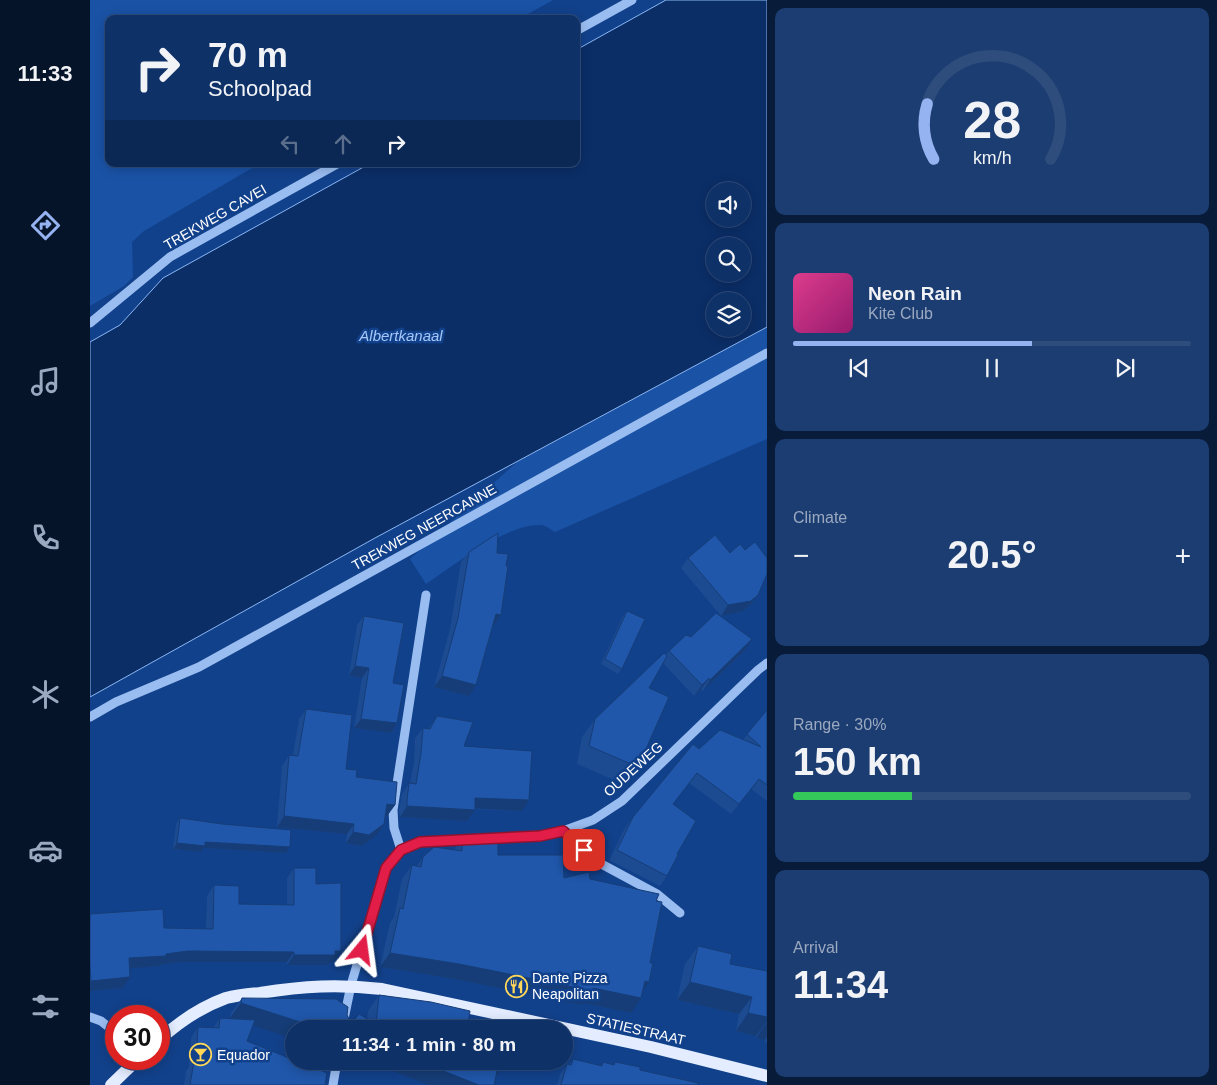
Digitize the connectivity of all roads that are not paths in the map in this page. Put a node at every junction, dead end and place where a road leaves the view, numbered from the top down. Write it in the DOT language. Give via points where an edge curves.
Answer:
graph roads {
  1 [pos="632,0"];
  2 [pos="580,29"];
  3 [pos="332,167"];
  4 [pos="90,324"];
  5 [pos="767,353"];
  6 [pos="426,595"];
  7 [pos="767,663"];
  8 [pos="90,716"];
  9 [pos="563,831"];
  10 [pos="401,850"];
  11 [pos="680,913"];
  12 [pos="351,985"];
  13 [pos="90,1018"];
  14 [pos="344,1020"];
  15 [pos="105,1024"];
  16 [pos="170,1030"];
  17 [pos="127,1070"];
  18 [pos="336,1070"];
  19 [pos="767,1076"];
  20 [pos="111,1085"];
  21 [pos="333,1085"];
  1 -- 2 [label="street"];
  3 -- 4 [label="street, TREKWEG CAVEI" via="170,257"];
  5 -- 8 [label="street, TREKWEG NEERCANNE" via="199,667"];
  6 -- 10 [label="street" via="393,810 394,828"];
  7 -- 9 [label="street, OUDEWEG" via="622,801 593,820"];
  9 -- 10 [label="street, OUDEWEG" via="540,836 420,842"];
  9 -- 11 [label="street" via="594,860 657,894"];
  10 -- 12 [label="street" via="386,868"];
  12 -- 14 [label="street"];
  12 -- 16 [label="main road, STATIESTRAAT" via="318,985 228,997 202,1008"];
  12 -- 19 [label="main road, STATIESTRAAT" via="651,1047"];
  13 -- 15 [label="street"];
  17 -- 20 [label="main road"];
  18 -- 21 [label="street"];
}
